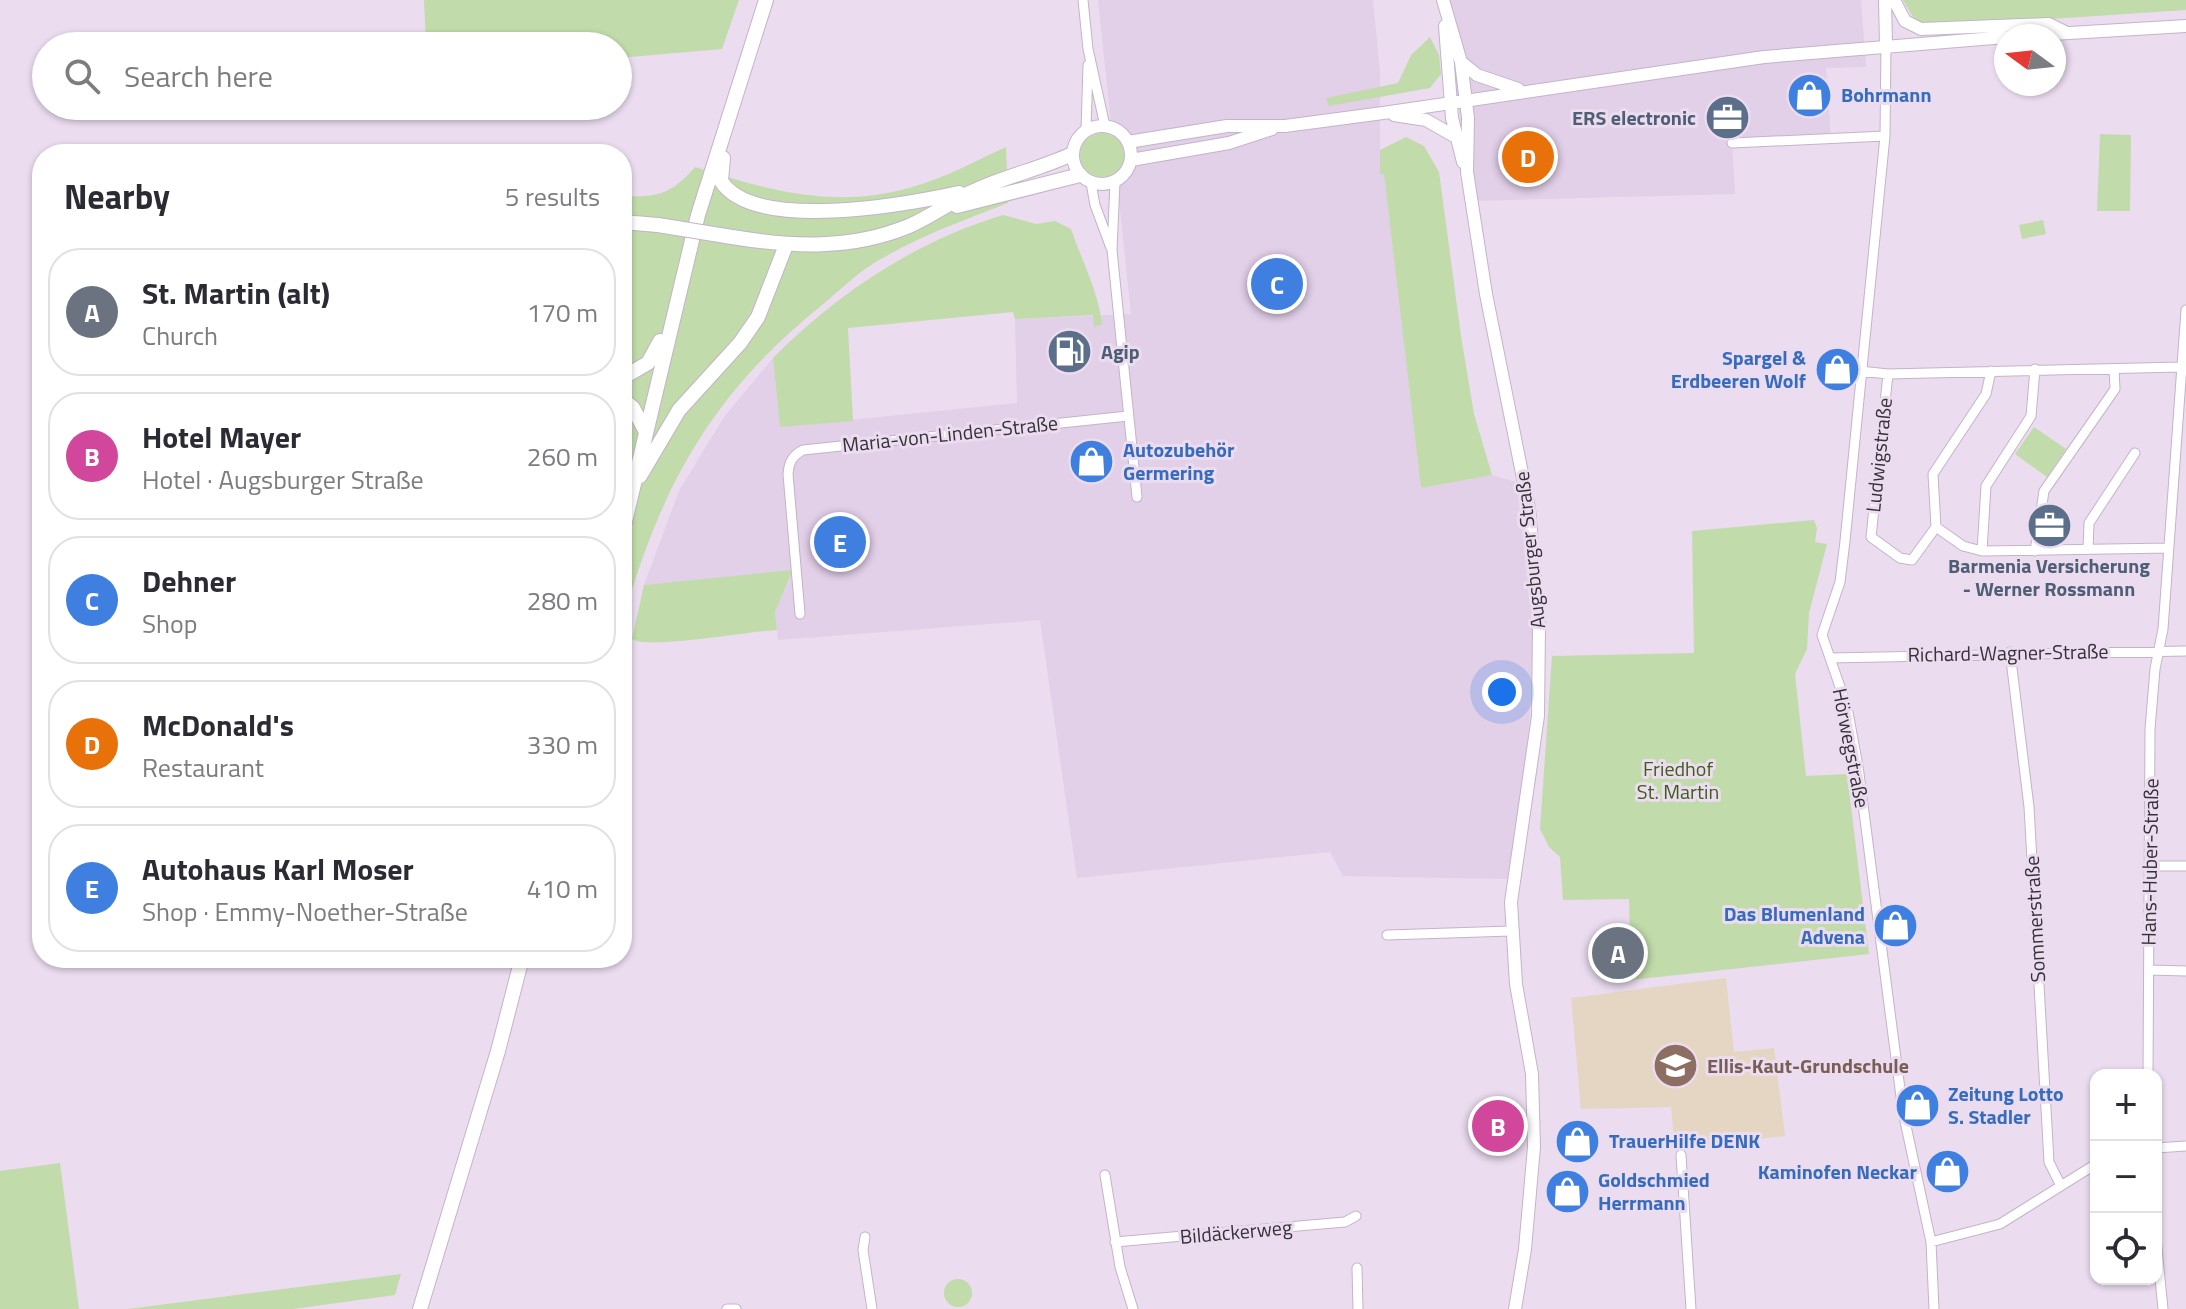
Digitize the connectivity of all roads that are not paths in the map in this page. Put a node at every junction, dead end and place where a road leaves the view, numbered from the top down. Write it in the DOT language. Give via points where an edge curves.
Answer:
graph roads {
  1 [pos="766,0"];
  2 [pos="1083,0"];
  3 [pos="1885,0"];
  4 [pos="1894,0"];
  5 [pos="1443,2"];
  6 [pos="2186,26"];
  7 [pos="2067,33"];
  8 [pos="1994,38"];
  9 [pos="1886,45"];
  10 [pos="1088,49"];
  11 [pos="1461,62"];
  12 [pos="1522,90"];
  13 [pos="1466,99"];
  14 [pos="1450,101"];
  15 [pos="1383,113"];
  16 [pos="1105,126"];
  17 [pos="1285,126"];
  18 [pos="1086,130"];
  19 [pos="1454,136"];
  20 [pos="1885,136"];
  21 [pos="720,141"];
  22 [pos="1128,142"];
  23 [pos="1732,143"];
  24 [pos="1072,154"];
  25 [pos="1131,160"];
  26 [pos="1467,172"];
  27 [pos="1086,179"];
  28 [pos="1115,182"];
  29 [pos="975,190"];
  30 [pos="941,210"];
  31 [pos="632,223"];
  32 [pos="786,245"];
  33 [pos="1112,250"];
  34 [pos="2186,310"];
  35 [pos="667,337"];
  36 [pos="2180,367"];
  37 [pos="2035,369"];
  38 [pos="2114,369"];
  39 [pos="1860,371"];
  40 [pos="1991,371"];
  41 [pos="632,372"];
  42 [pos="1888,374"];
  43 [pos="632,407"];
  44 [pos="1128,416"];
  45 [pos="645,430"];
  46 [pos="2135,453"];
  47 [pos="632,490"];
  48 [pos="1137,497"];
  49 [pos="2173,497"];
  50 [pos="2186,497"];
  51 [pos="1936,527"];
  52 [pos="2169,548"];
  53 [pos="2088,549"];
  54 [pos="1982,551"];
  55 [pos="2035,551"];
  56 [pos="800,614"];
  57 [pos="2158,650"];
  58 [pos="2186,651"];
  59 [pos="2010,652"];
  60 [pos="1830,658"];
  61 [pos="2150,866"];
  62 [pos="2186,866"];
  63 [pos="1511,931"];
  64 [pos="1387,935"];
  65 [pos="519,968"];
  66 [pos="2149,970"];
  67 [pos="2186,971"];
  68 [pos="2148,1069"];
  69 [pos="2186,1146"];
  70 [pos="2162,1148"];
  71 [pos="1681,1155"];
  72 [pos="2090,1167"];
  73 [pos="1105,1175"];
  74 [pos="2060,1184"];
  75 [pos="1356,1216"];
  76 [pos="865,1237"];
  77 [pos="1115,1242"];
  78 [pos="1931,1242"];
  79 [pos="1357,1268"];
  80 [pos="2161,1285"];
  81 [pos="420,1309"];
  82 [pos="727,1309"];
  83 [pos="736,1309"];
  84 [pos="872,1309"];
  85 [pos="1133,1309"];
  86 [pos="1358,1309"];
  87 [pos="1515,1309"];
  88 [pos="1691,1309"];
  89 [pos="1934,1309"];
  90 [pos="2163,1309"];
  1 -- 21 [label="main road"];
  2 -- 10 [label="street"];
  3 -- 9 [label="main road"];
  4 -- 7 [label="main road" via="1905,21 1921,29 2049,24"];
  5 -- 11 [label="main road, Augsburger Straße"];
  5 -- 14 [label="main road, Augsburger Straße"];
  6 -- 7 [label="main road"];
  8 -- 9 [label="main road"];
  9 -- 12 [label="main road"];
  9 -- 20 [label="street, Hörwegstraße"];
  10 -- 16 [label="street"];
  10 -- 18 [label="street"];
  11 -- 12 [label="main road" via="1477,75"];
  11 -- 13 [label="main road, Augsburger Straße"];
  12 -- 13 [label="main road"];
  13 -- 14 [label="main road"];
  13 -- 26 [label="main road, Augsburger Straße"];
  14 -- 15 [label="main road"];
  14 -- 19 [label="main road, Augsburger Straße"];
  15 -- 17 [label="main road"];
  15 -- 19 [label="main road" via="1426,120"];
  16 -- 18 [label="main road"];
  16 -- 22 [label="main road" via="1118,130"];
  17 -- 22 [label="main road" via="1227,126"];
  17 -- 25 [label="main road" via="1229,143"];
  18 -- 24 [label="main road"];
  19 -- 26 [label="main road, Augsburger Straße"];
  20 -- 23 [label="street"];
  20 -- 39 [label="street, Hörwegstraße"];
  21 -- 29 [label="main road" via="721,181 733,195 757,203 844,212"];
  21 -- 35 [label="main road"];
  22 -- 25 [label="main road"];
  24 -- 27 [label="main road"];
  24 -- 29 [label="main road"];
  25 -- 28 [label="main road"];
  26 -- 63 [label="main road, Augsburger Straße" via="1529,508 1539,626 1538,716"];
  27 -- 28 [label="main road"];
  27 -- 30 [label="main road"];
  27 -- 33 [label="street"];
  28 -- 33 [label="street"];
  29 -- 30 [label="main road"];
  30 -- 32 [label="main road" via="876,237"];
  31 -- 32 [label="main road, bridge"];
  32 -- 47 [label="main road" via="758,317 679,410"];
  33 -- 44 [label="street"];
  34 -- 36 [label="street, Hans-Huber-Straße"];
  35 -- 41 [label="main road" via="657,343 648,363"];
  35 -- 45 [label="main road"];
  36 -- 38 [label="street, Ludwigstraße"];
  36 -- 49 [label="street, Hans-Huber-Straße"];
  37 -- 38 [label="street, Ludwigstraße"];
  37 -- 40 [label="street, Ludwigstraße"];
  37 -- 54 [label="street" via="2031,416 1986,486"];
  38 -- 55 [label="street" via="2115,389 2044,491"];
  39 -- 42 [label="street, Ludwigstraße"];
  39 -- 60 [label="street, Hörwegstraße" via="1840,582 1822,629"];
  40 -- 42 [label="street, Ludwigstraße"];
  40 -- 51 [label="street" via="1988,390 1933,474"];
  42 -- 51 [label="street, Ludwigstraße" via="1871,537 1907,561"];
  43 -- 45 [label="main road"];
  44 -- 48 [label="street"];
  44 -- 56 [label="street, Maria-von-Linden-Straße" via="803,450 792,458 788,474"];
  45 -- 47 [label="main road"];
  46 -- 53 [label="street" via="2089,523"];
  49 -- 50 [label="street"];
  49 -- 52 [label="street, Hans-Huber-Straße"];
  51 -- 54 [label="street" via="1963,546"];
  52 -- 53 [label="street"];
  52 -- 57 [label="street, Hans-Huber-Straße"];
  53 -- 55 [label="street"];
  54 -- 55 [label="street"];
  57 -- 58 [label="street, Richard-Wagner-Straße"];
  57 -- 59 [label="street, Richard-Wagner-Straße"];
  57 -- 61 [label="street, Hans-Huber-Straße" via="2150,729"];
  59 -- 60 [label="street, Richard-Wagner-Straße"];
  59 -- 74 [label="street, Sommerstraße" via="2029,807 2049,1162"];
  60 -- 78 [label="street, Hörwegstraße" via="1856,756 1903,1112"];
  61 -- 62 [label="street"];
  61 -- 66 [label="street, Hans-Huber-Straße"];
  63 -- 64 [label="street"];
  63 -- 87 [label="main road, Augsburger Straße" via="1532,1074 1534,1147"];
  65 -- 81 [label="main road"];
  66 -- 67 [label="street"];
  66 -- 68 [label="street, Hans-Huber-Straße"];
  69 -- 70 [label="street"];
  71 -- 88 [label="street"];
  72 -- 74 [label="street"];
  73 -- 77 [label="street"];
  74 -- 78 [label="street" via="2000,1224"];
  75 -- 77 [label="street, Bildäckerweg" via="1345,1222"];
  76 -- 84 [label="street"];
  77 -- 85 [label="street"];
  78 -- 89 [label="street, Hörwegstraße"];
  79 -- 86 [label="street"];
  80 -- 90 [label="street"];
  82 -- 83 [label="street"];
}
